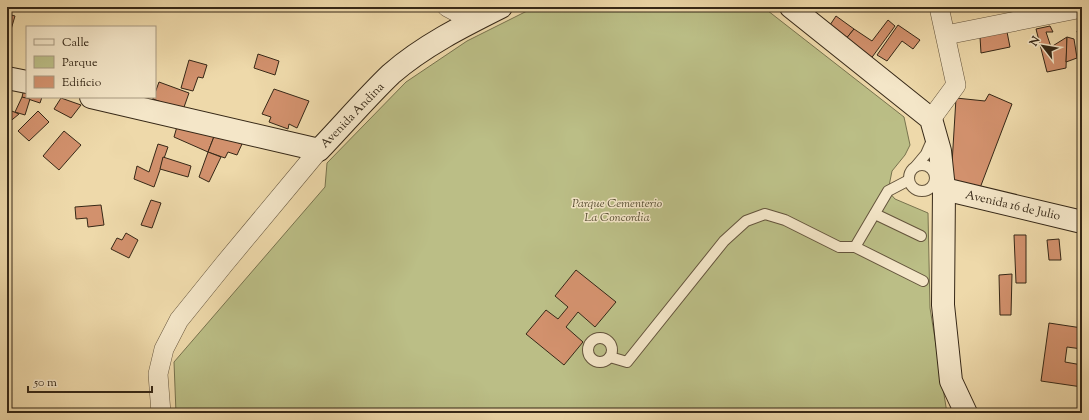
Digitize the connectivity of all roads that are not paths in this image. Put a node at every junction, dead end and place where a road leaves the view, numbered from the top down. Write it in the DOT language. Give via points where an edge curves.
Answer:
graph roads {
  1 [pos="447,7"];
  2 [pos="501,7"];
  3 [pos="791,7"];
  4 [pos="940,7"];
  5 [pos="1082,8"];
  6 [pos="473,21"];
  7 [pos="946,36"];
  8 [pos="7,78"];
  9 [pos="26,82"];
  10 [pos="95,98"];
  11 [pos="933,127"];
  12 [pos="319,150"];
  13 [pos="916,166"];
  14 [pos="909,180"];
  15 [pos="935,184"];
  16 [pos="875,214"];
  17 [pos="1082,222"];
  18 [pos="921,236"];
  19 [pos="855,247"];
  20 [pos="923,281"];
  21 [pos="610,357"];
  22 [pos="161,413"];
  23 [pos="966,413"];
  1 -- 6 [label="street"];
  2 -- 6 [label="street, Avenida Andina"];
  3 -- 11 [label="street"];
  4 -- 7 [label="street"];
  5 -- 7 [label="street"];
  6 -- 12 [label="street, Avenida Andina" via="425,48 392,74"];
  7 -- 11 [label="street" via="956,85"];
  8 -- 9 [label="street"];
  10 -- 12 [label="street, Avenida Andina"];
  11 -- 13 [label="lane" via="926,154"];
  11 -- 15 [label="street" via="940,151"];
  12 -- 22 [label="street" via="179,320 164,349 158,374"];
  13 -- 14 [label="lane" via="910,172"];
  13 -- 15 [label="lane" via="928,166"];
  14 -- 15 [label="lane" via="918,191"];
  14 -- 16 [label="lane" via="888,191"];
  15 -- 17 [label="street, Avenida 16 de Julio"];
  15 -- 23 [label="street" via="951,381"];
  16 -- 18 [label="lane"];
  16 -- 19 [label="lane"];
  19 -- 20 [label="lane"];
  19 -- 21 [label="lane" via="839,247 785,220 765,214 746,221 724,241 627,362"];
}
